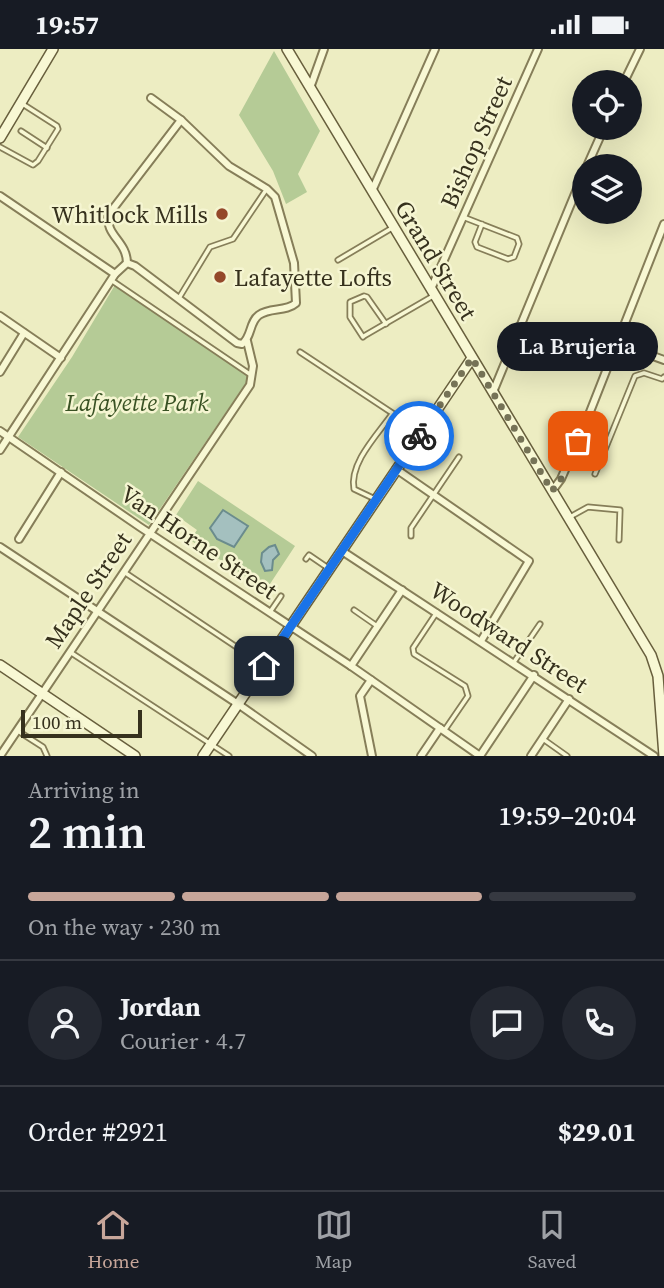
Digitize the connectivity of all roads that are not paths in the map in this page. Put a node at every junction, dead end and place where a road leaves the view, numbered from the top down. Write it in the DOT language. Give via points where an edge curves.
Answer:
graph roads {
  1 [pos="53,49"];
  2 [pos="287,49"];
  3 [pos="324,49"];
  4 [pos="435,49"];
  5 [pos="538,49"];
  6 [pos="640,49"];
  7 [pos="630,70"];
  8 [pos="310,88"];
  9 [pos="151,98"];
  10 [pos="21,102"];
  11 [pos="181,120"];
  12 [pos="21,131"];
  13 [pos="0,138"];
  14 [pos="0,147"];
  15 [pos="47,148"];
  16 [pos="267,188"];
  17 [pos="372,191"];
  18 [pos="0,196"];
  19 [pos="572,201"];
  20 [pos="463,217"];
  21 [pos="482,224"];
  22 [pos="664,224"];
  23 [pos="394,227"];
  24 [pos="338,260"];
  25 [pos="127,263"];
  26 [pos="113,277"];
  27 [pos="433,292"];
  28 [pos="178,299"];
  29 [pos="0,316"];
  30 [pos="386,324"];
  31 [pos="24,333"];
  32 [pos="247,341"];
  33 [pos="617,342"];
  34 [pos="300,352"];
  35 [pos="61,358"];
  36 [pos="472,358"];
  37 [pos="664,361"];
  38 [pos="0,372"];
  39 [pos="251,375"];
  40 [pos="664,377"];
  41 [pos="492,392"];
  42 [pos="392,414"];
  43 [pos="0,431"];
  44 [pos="421,433"];
  45 [pos="9,436"];
  46 [pos="0,450"];
  47 [pos="459,457"];
  48 [pos="396,469"];
  49 [pos="61,472"];
  50 [pos="595,474"];
  51 [pos="552,491"];
  52 [pos="434,494"];
  53 [pos="376,499"];
  54 [pos="568,518"];
  55 [pos="150,533"];
  56 [pos="411,536"];
  57 [pos="19,539"];
  58 [pos="619,540"];
  59 [pos="0,547"];
  60 [pos="342,551"];
  61 [pos="306,558"];
  62 [pos="329,569"];
  63 [pos="124,572"];
  64 [pos="402,590"];
  65 [pos="281,596"];
  66 [pos="354,610"];
  67 [pos="97,611"];
  68 [pos="437,612"];
  69 [pos="270,613"];
  70 [pos="540,624"];
  71 [pos="290,627"];
  72 [pos="377,627"];
  73 [pos="481,641"];
  74 [pos="70,652"];
  75 [pos="514,662"];
  76 [pos="0,665"];
  77 [pos="264,666"];
  78 [pos="351,666"];
  79 [pos="534,675"];
  80 [pos="661,676"];
  81 [pos="371,680"];
  82 [pos="42,694"];
  83 [pos="569,699"];
  84 [pos="238,704"];
  85 [pos="662,705"];
  86 [pos="17,730"];
  87 [pos="442,730"];
  88 [pos="543,739"];
  89 [pos="211,744"];
  90 [pos="0,756"];
  91 [pos="47,756"];
  92 [pos="135,756"];
  93 [pos="203,756"];
  94 [pos="229,756"];
  95 [pos="312,756"];
  96 [pos="372,756"];
  97 [pos="421,756"];
  98 [pos="480,756"];
  99 [pos="531,756"];
  100 [pos="568,756"];
  101 [pos="654,756"];
  102 [pos="664,756"];
  1 -- 10 [label="main road"];
  2 -- 8 [label="main road, Grand Street"];
  3 -- 8 [label="street"];
  4 -- 17 [label="street"];
  5 -- 20 [label="street, Bishop Street"];
  6 -- 7 [label="street"];
  8 -- 17 [label="main road, Grand Street"];
  9 -- 11 [label="street"];
  10 -- 13 [label="main road"];
  10 -- 15 [label="lane" via="57,126"];
  11 -- 16 [label="street" via="229,166"];
  11 -- 25 [label="street" via="109,214 107,222 124,247"];
  12 -- 15 [label="lane"];
  14 -- 15 [label="lane" via="33,165"];
  16 -- 28 [label="lane" via="233,239 210,247"];
  16 -- 32 [label="street" via="275,198 294,263 297,298 292,307 259,315"];
  17 -- 23 [label="main road, Grand Street"];
  18 -- 26 [label="street"];
  19 -- 41 [label="street"];
  20 -- 21 [label="lane"];
  20 -- 27 [label="street, Bishop Street"];
  21 -- 21 [label="lane" via="519,240 512,258 477,247"];
  22 -- 33 [label="street"];
  23 -- 24 [label="lane"];
  23 -- 27 [label="main road, Grand Street"];
  25 -- 26 [label="street"];
  25 -- 28 [label="street"];
  26 -- 35 [label="street"];
  26 -- 39 [label="lane"];
  27 -- 30 [label="lane"];
  27 -- 36 [label="main road, Grand Street"];
  28 -- 32 [label="street" via="237,343"];
  29 -- 31 [label="street"];
  30 -- 30 [label="lane" via="362,337 348,306 364,296"];
  31 -- 35 [label="street"];
  31 -- 38 [label="street"];
  32 -- 39 [label="street"];
  33 -- 37 [label="street"];
  33 -- 51 [label="street"];
  34 -- 42 [label="lane"];
  35 -- 45 [label="street"];
  36 -- 41 [label="main road, Grand Street"];
  36 -- 44 [label="main road"];
  39 -- 55 [label="street, Maple Street" via="250,384"];
  40 -- 50 [label="lane" via="635,376"];
  41 -- 51 [label="main road, Grand Street"];
  42 -- 44 [label="lane"];
  42 -- 53 [label="lane" via="358,463 353,480 354,489"];
  43 -- 45 [label="street, Van Horne Street"];
  44 -- 48 [label="main road"];
  45 -- 46 [label="street"];
  45 -- 49 [label="street, Van Horne Street"];
  47 -- 52 [label="lane"];
  48 -- 52 [label="street"];
  48 -- 53 [label="main road"];
  49 -- 55 [label="street, Van Horne Street"];
  49 -- 57 [label="street"];
  51 -- 54 [label="main road, Grand Street"];
  52 -- 56 [label="lane"];
  52 -- 73 [label="street" via="530,561"];
  53 -- 60 [label="main road"];
  54 -- 58 [label="lane" via="588,507 620,510"];
  54 -- 80 [label="main road, Grand Street"];
  55 -- 63 [label="street, Maple Street"];
  55 -- 69 [label="street, Van Horne Street"];
  59 -- 67 [label="street"];
  60 -- 62 [label="main road"];
  60 -- 64 [label="street, Woodward Street"];
  61 -- 62 [label="lane" via="309,555"];
  62 -- 71 [label="main road"];
  63 -- 67 [label="street, Maple Street"];
  63 -- 77 [label="lane"];
  64 -- 68 [label="street, Woodward Street"];
  64 -- 72 [label="street"];
  65 -- 69 [label="lane"];
  66 -- 72 [label="lane"];
  67 -- 74 [label="street, Maple Street"];
  67 -- 84 [label="street"];
  68 -- 73 [label="street, Woodward Street"];
  68 -- 87 [label="lane" via="414,654 465,686 468,696"];
  69 -- 71 [label="street, Van Horne Street"];
  70 -- 75 [label="lane"];
  71 -- 77 [label="main road"];
  71 -- 78 [label="street, Van Horne Street"];
  72 -- 78 [label="street"];
  73 -- 75 [label="street, Woodward Street"];
  74 -- 82 [label="street, Maple Street"];
  74 -- 89 [label="lane"];
  75 -- 79 [label="street, Woodward Street"];
  76 -- 82 [label="main road"];
  77 -- 84 [label="main road"];
  78 -- 81 [label="street, Van Horne Street"];
  79 -- 83 [label="street, Woodward Street"];
  79 -- 98 [label="street"];
  80 -- 85 [label="main road, Grand Street"];
  81 -- 87 [label="street, Van Horne Street"];
  81 -- 96 [label="street" via="360,696"];
  82 -- 86 [label="street, Maple Street"];
  82 -- 92 [label="main road"];
  83 -- 88 [label="street"];
  83 -- 101 [label="street, Woodward Street"];
  84 -- 89 [label="main road"];
  84 -- 95 [label="street"];
  85 -- 102 [label="main road, Grand Street"];
  86 -- 90 [label="street, Maple Street"];
  86 -- 91 [label="lane" via="43,747"];
  87 -- 97 [label="street"];
  87 -- 98 [label="street, Van Horne Street"];
  88 -- 99 [label="street"];
  88 -- 100 [label="lane"];
  89 -- 93 [label="main road"];
  89 -- 94 [label="lane"];
}
